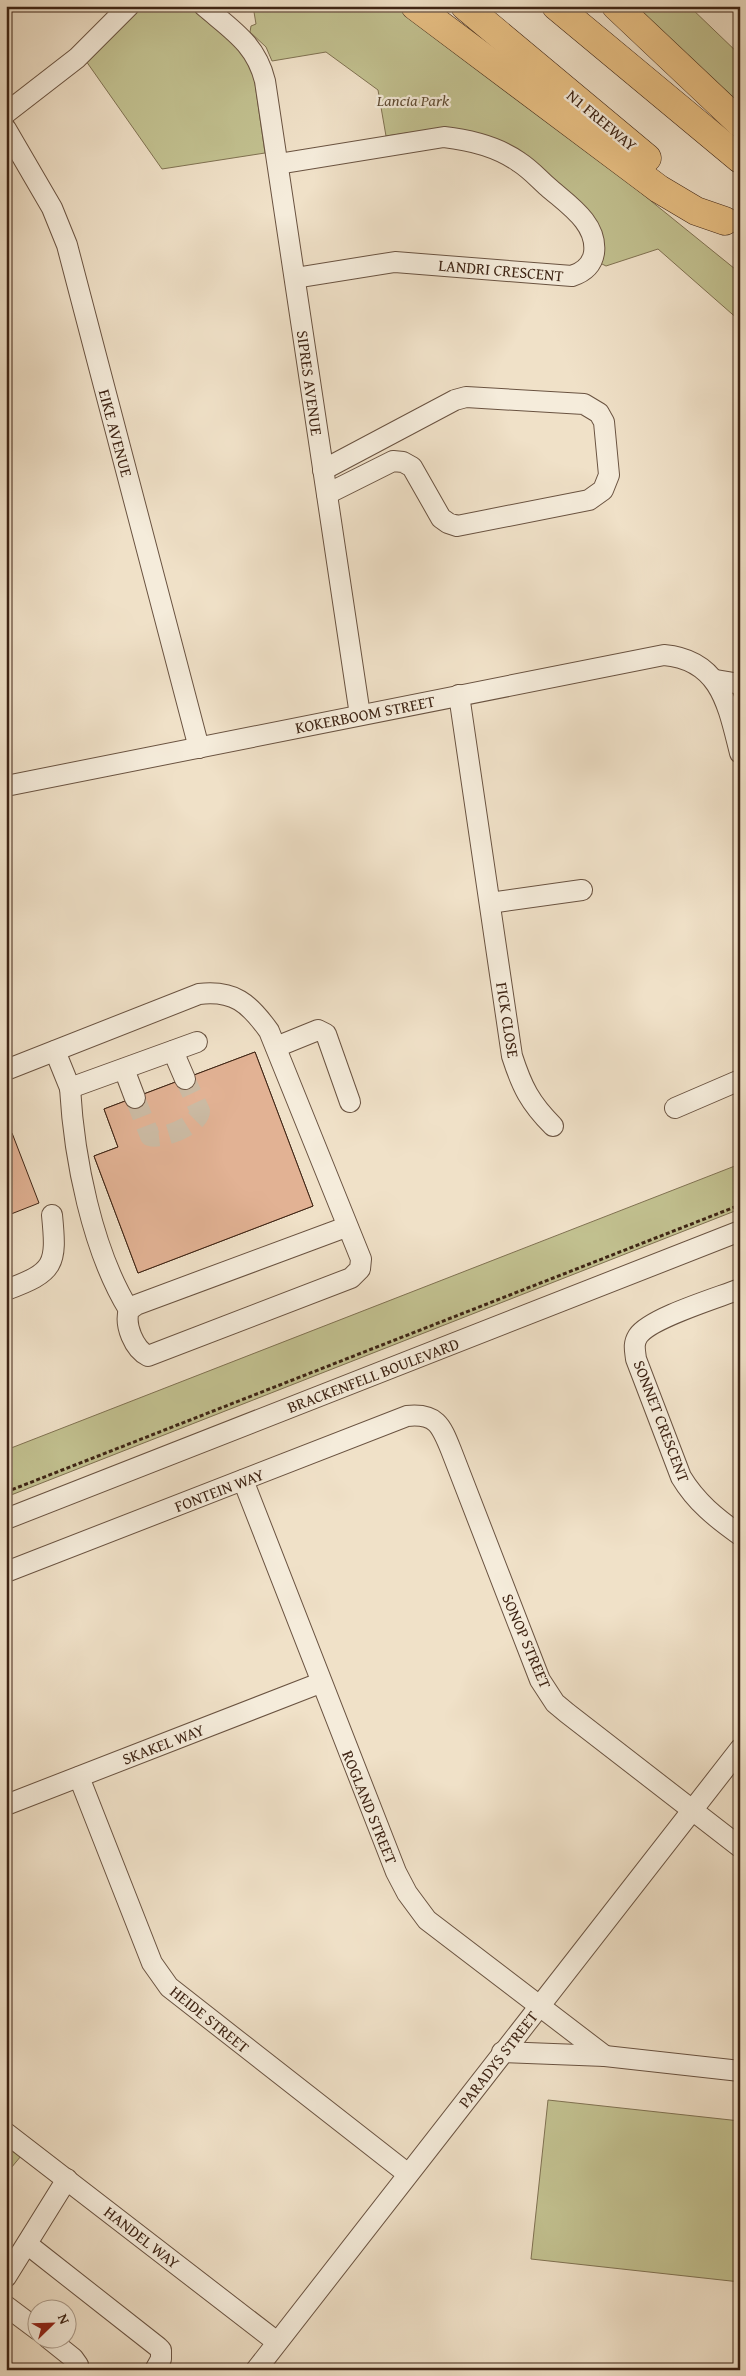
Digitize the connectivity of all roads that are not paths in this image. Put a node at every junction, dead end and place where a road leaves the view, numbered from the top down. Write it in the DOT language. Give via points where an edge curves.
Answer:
graph roads {
  1 [pos="129,6"];
  2 [pos="204,6"];
  3 [pos="416,6"];
  4 [pos="465,6"];
  5 [pos="556,6"];
  6 [pos="616,6"];
  7 [pos="6,113"];
  8 [pos="740,122"];
  9 [pos="6,129"];
  10 [pos="740,159"];
  11 [pos="278,164"];
  12 [pos="732,227"];
  13 [pos="294,278"];
  14 [pos="323,470"];
  15 [pos="327,494"];
  16 [pos="716,680"];
  17 [pos="740,684"];
  18 [pos="459,696"];
  19 [pos="360,715"];
  20 [pos="199,748"];
  21 [pos="740,753"];
  22 [pos="6,785"];
  23 [pos="582,890"];
  24 [pos="490,903"];
  25 [pos="197,1042"];
  26 [pos="276,1047"];
  27 [pos="55,1051"];
  28 [pos="173,1051"];
  29 [pos="124,1069"];
  30 [pos="6,1070"];
  31 [pos="185,1079"];
  32 [pos="740,1080"];
  33 [pos="70,1088"];
  34 [pos="135,1098"];
  35 [pos="350,1102"];
  36 [pos="675,1108"];
  37 [pos="553,1126"];
  38 [pos="52,1215"];
  39 [pos="346,1226"];
  40 [pos="740,1231"];
  41 [pos="740,1289"];
  42 [pos="6,1290"];
  43 [pos="129,1310"];
  44 [pos="432,1418"];
  45 [pos="243,1480"];
  46 [pos="6,1519"];
  47 [pos="740,1536"];
  48 [pos="6,1572"];
  49 [pos="320,1682"];
  50 [pos="740,1749"];
  51 [pos="79,1777"];
  52 [pos="6,1805"];
  53 [pos="692,1811"];
  54 [pos="740,1847"];
  55 [pos="541,2005"];
  56 [pos="502,2052"];
  57 [pos="605,2056"];
  58 [pos="740,2071"];
  59 [pos="6,2133"];
  60 [pos="408,2174"];
  61 [pos="67,2180"];
  62 [pos="27,2244"];
  63 [pos="6,2278"];
  64 [pos="6,2306"];
  65 [pos="28,2322"];
  66 [pos="278,2342"];
  67 [pos="60,2348"];
  68 [pos="77,2370"];
  69 [pos="155,2370"];
  70 [pos="256,2370"];
  1 -- 7 [label="street" via="77,58"];
  2 -- 11 [label="street, SIPRES AVENUE" via="255,52 266,81"];
  3 -- 12 [label="highway" via="664,193"];
  4 -- 12 [label="highway, N1 FREEWAY"];
  5 -- 10 [label="highway"];
  6 -- 8 [label="highway"];
  9 -- 20 [label="street, EIKE AVENUE" via="52,208 67,245"];
  11 -- 13 [label="street, SIPRES AVENUE"];
  11 -- 13 [label="street, LANDRI CRESCENT" via="444,137 466,139 519,162 582,218 592,231 594,240 594,257 590,264 572,276 395,262"];
  13 -- 14 [label="street, SIPRES AVENUE"];
  14 -- 15 [label="street, SIPRES AVENUE"];
  14 -- 15 [label="street" via="466,397 584,404 599,413 606,432 609,475 602,490 589,500 457,526 441,518 412,468 403,462 393,461"];
  15 -- 19 [label="street, SIPRES AVENUE"];
  16 -- 17 [label="street"];
  16 -- 18 [label="street, KOKERBOOM STREET" via="690,660 664,655"];
  16 -- 21 [label="street"];
  18 -- 19 [label="street, KOKERBOOM STREET"];
  18 -- 24 [label="street, FICK CLOSE"];
  19 -- 20 [label="street, KOKERBOOM STREET"];
  20 -- 22 [label="street, KOKERBOOM STREET"];
  23 -- 24 [label="street"];
  24 -- 37 [label="street, FICK CLOSE" via="512,1056 521,1085 531,1102"];
  25 -- 28 [label="street"];
  26 -- 27 [label="street" via="269,1030 243,1002 228,994 212,993 186,998"];
  26 -- 35 [label="street" via="322,1031 326,1034"];
  26 -- 39 [label="street"];
  27 -- 30 [label="street"];
  27 -- 33 [label="street"];
  28 -- 29 [label="street"];
  28 -- 31 [label="street"];
  29 -- 33 [label="street"];
  29 -- 34 [label="street"];
  32 -- 36 [label="street"];
  33 -- 43 [label="street" via="82,1185 113,1284"];
  38 -- 42 [label="street" via="53,1259 33,1280"];
  39 -- 43 [label="street"];
  39 -- 43 [label="street" via="361,1264 351,1278 168,1350 148,1356 142,1353 127,1324"];
  40 -- 46 [label="street, BRACKENFELL BOULEVARD"];
  41 -- 47 [label="street, SONNET CRESCENT" via="651,1324 634,1346 636,1359 681,1477 702,1506"];
  44 -- 45 [label="street, FONTEIN WAY" via="407,1416"];
  44 -- 53 [label="street, SONOP STREET" via="440,1425 451,1450 540,1680 549,1694 567,1713"];
  45 -- 48 [label="street, FONTEIN WAY"];
  45 -- 49 [label="street, ROGLAND STREET"];
  49 -- 51 [label="street, SKAKEL WAY"];
  49 -- 55 [label="street, ROGLAND STREET" via="396,1872 416,1908 427,1920"];
  50 -- 53 [label="street, PARADYS STREET"];
  51 -- 52 [label="street, SKAKEL WAY"];
  51 -- 60 [label="street, HEIDE STREET" via="152,1963 169,1987"];
  53 -- 54 [label="street, SONOP STREET"];
  53 -- 55 [label="street, PARADYS STREET"];
  55 -- 56 [label="street, PARADYS STREET"];
  55 -- 57 [label="street, ROGLAND STREET"];
  56 -- 57 [label="street"];
  56 -- 60 [label="street, PARADYS STREET"];
  57 -- 58 [label="street"];
  59 -- 61 [label="street, HANDEL WAY"];
  60 -- 66 [label="street, PARADYS STREET"];
  61 -- 62 [label="street"];
  61 -- 66 [label="street, HANDEL WAY"];
  62 -- 63 [label="street"];
  62 -- 69 [label="street" via="158,2347 161,2359"];
  64 -- 65 [label="street"];
  66 -- 70 [label="street, PARADYS STREET"];
  67 -- 68 [label="street" via="73,2358 78,2365"];
}
